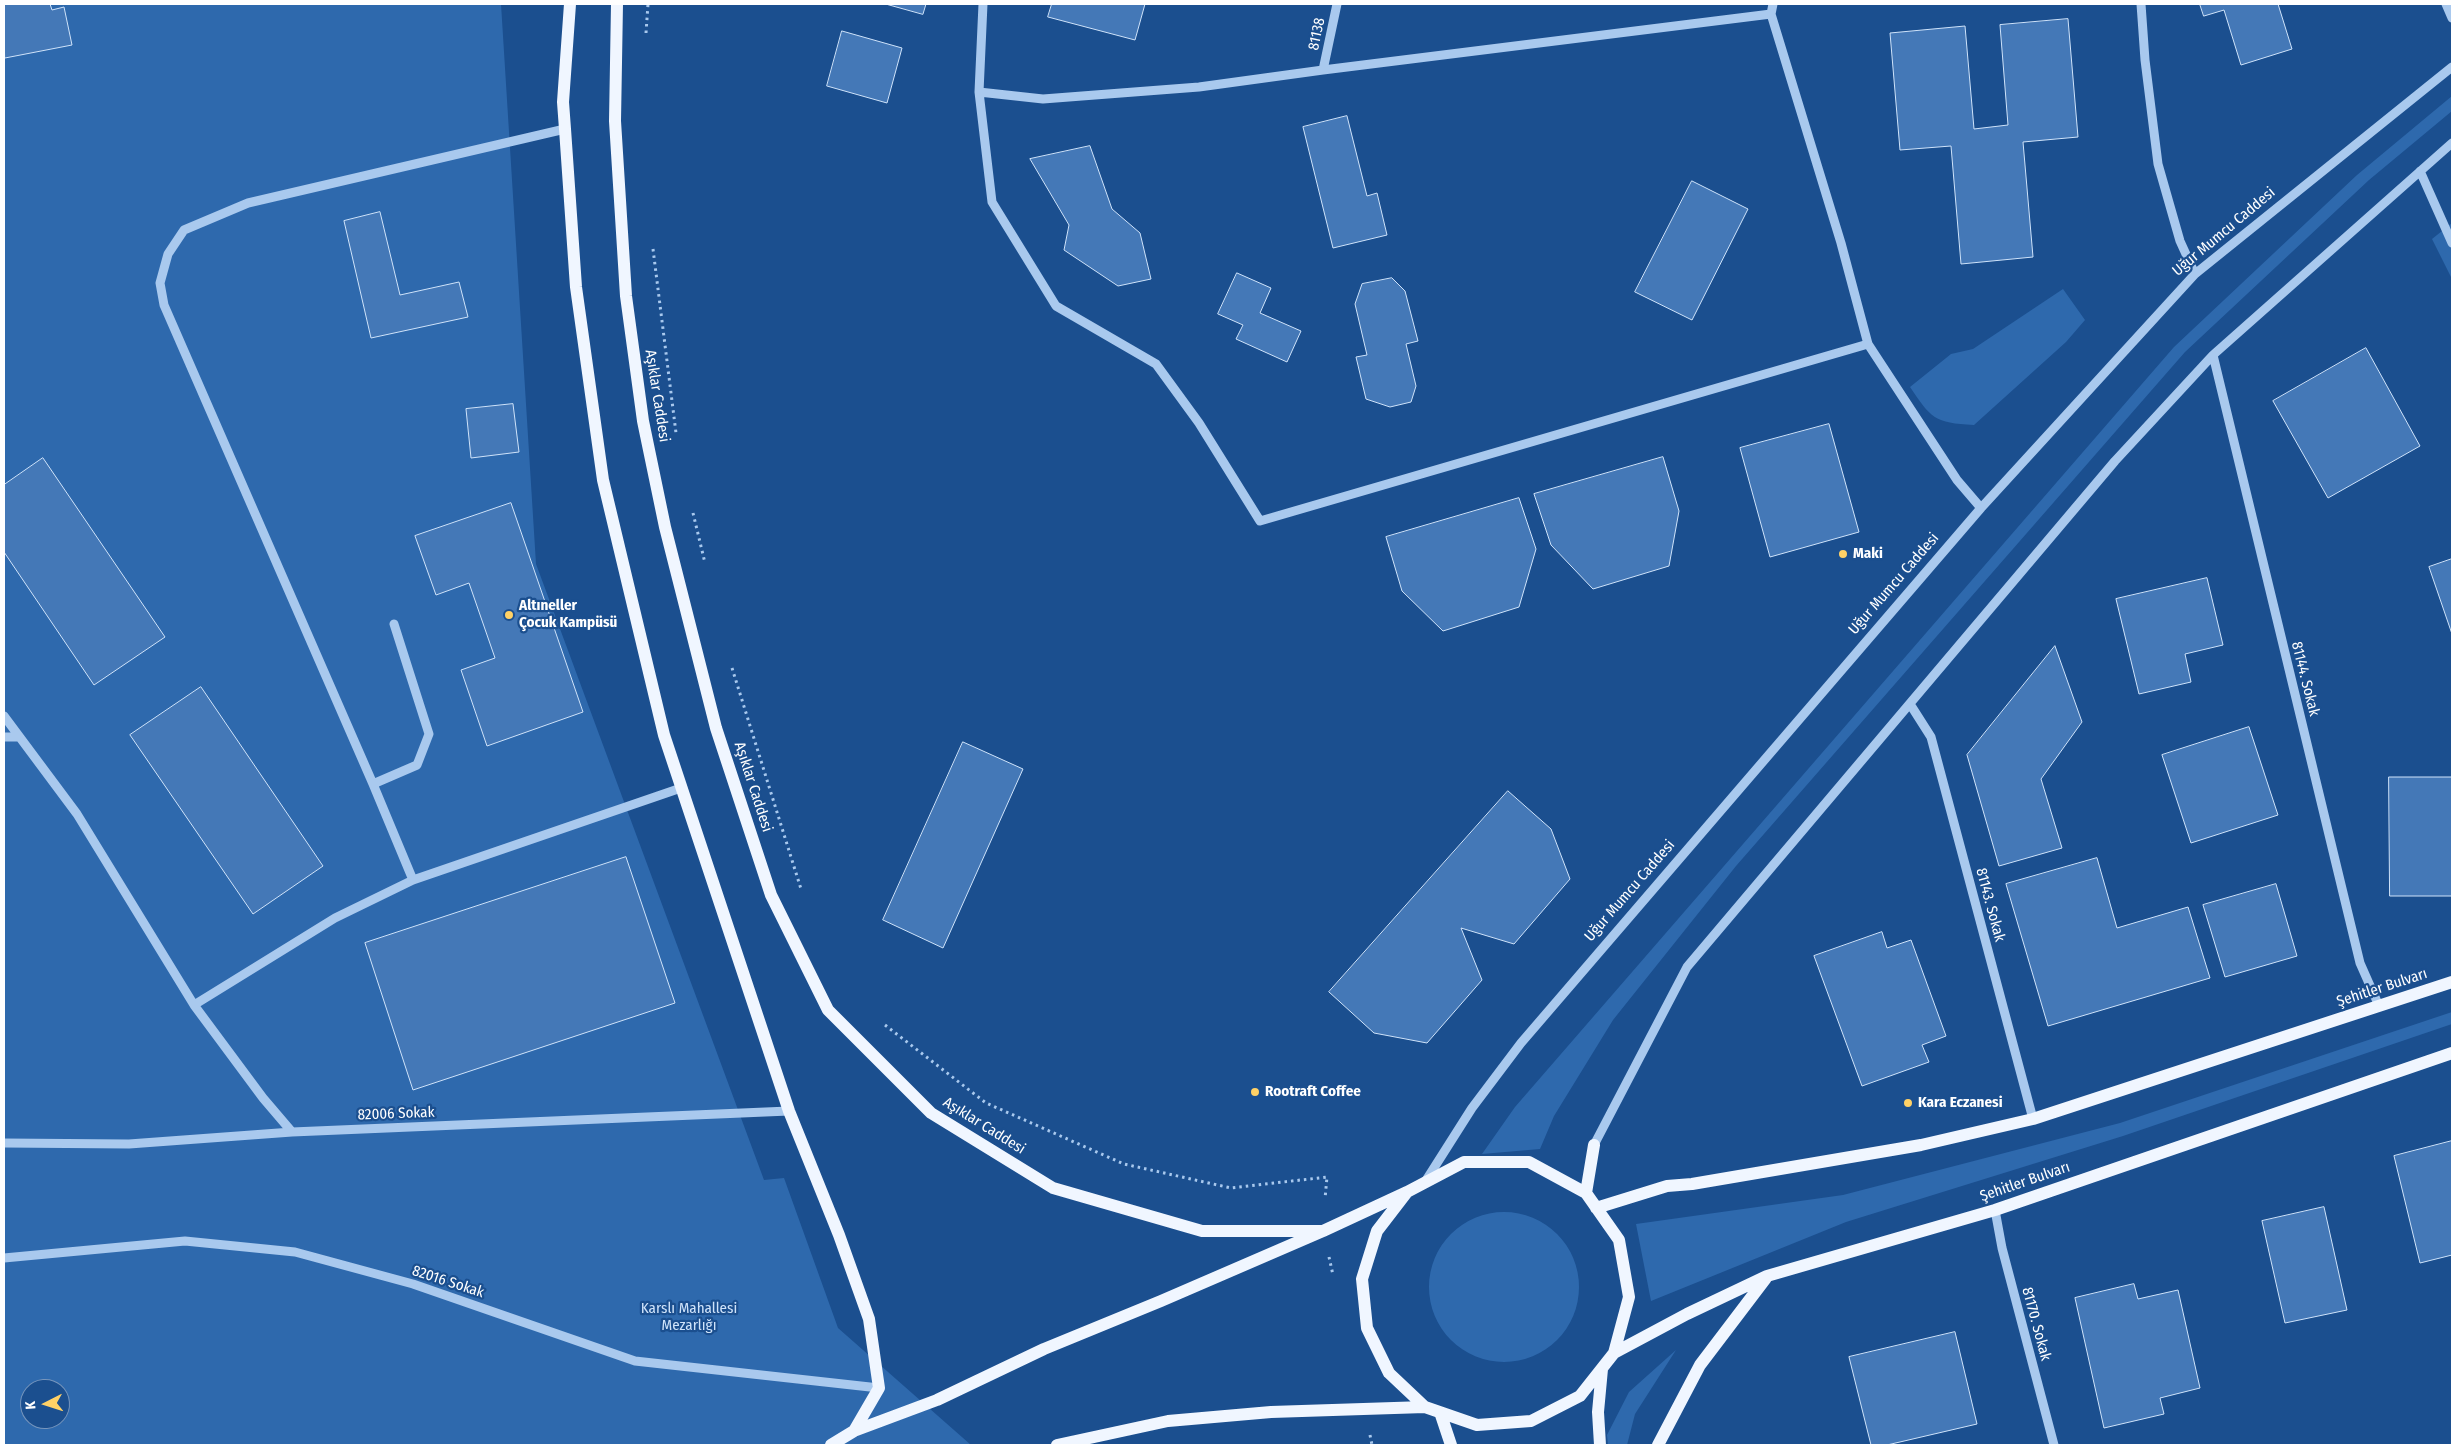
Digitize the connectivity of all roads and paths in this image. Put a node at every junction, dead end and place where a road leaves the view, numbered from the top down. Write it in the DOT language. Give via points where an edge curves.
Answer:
graph roads {
  1 [pos="570,4"];
  2 [pos="616,4"];
  3 [pos="648,4"];
  4 [pos="983,4"];
  5 [pos="1337,4"];
  6 [pos="1773,4"];
  7 [pos="2141,4"];
  8 [pos="2446,4"];
  9 [pos="1770,14"];
  10 [pos="2452,18"];
  11 [pos="646,42"];
  12 [pos="2452,67"];
  13 [pos="1323,70"];
  14 [pos="979,92"];
  15 [pos="565,129"];
  16 [pos="2452,143"];
  17 [pos="2420,171"];
  18 [pos="652,243"];
  19 [pos="2452,243"];
  20 [pos="2194,274"];
  21 [pos="1868,344"];
  22 [pos="2213,355"];
  23 [pos="677,440"];
  24 [pos="691,506"];
  25 [pos="1981,508"];
  26 [pos="707,571"];
  27 [pos="394,624"];
  28 [pos="730,664"];
  29 [pos="1910,704"];
  30 [pos="4,716"];
  31 [pos="4,737"];
  32 [pos="18,737"];
  33 [pos="373,784"];
  34 [pos="682,788"];
  35 [pos="413,880"];
  36 [pos="805,898"];
  37 [pos="2452,982"];
  38 [pos="194,1004"];
  39 [pos="2379,1006"];
  40 [pos="883,1024"];
  41 [pos="2452,1052"];
  42 [pos="789,1111"];
  43 [pos="2033,1118"];
  44 [pos="292,1132"];
  45 [pos="4,1143"];
  46 [pos="1594,1145"];
  47 [pos="1327,1177"];
  48 [pos="1424,1182"];
  49 [pos="1407,1192"];
  50 [pos="1586,1193"];
  51 [pos="1596,1208"];
  52 [pos="1995,1210"];
  53 [pos="1323,1231"];
  54 [pos="4,1258"];
  55 [pos="1768,1276"];
  56 [pos="1614,1353"];
  57 [pos="1602,1369"];
  58 [pos="878,1388"];
  59 [pos="1425,1407"];
  60 [pos="1440,1412"];
  61 [pos="854,1431"];
  62 [pos="831,1445"];
  63 [pos="1057,1445"];
  64 [pos="1451,1445"];
  65 [pos="1600,1445"];
  66 [pos="1658,1445"];
  67 [pos="2054,1445"];
  1 -- 15 [label="main road" via="563,102"];
  2 -- 53 [label="main road, Aşıklar Caddesi" via="614,121 626,296 643,422 665,527 716,728 771,895 828,1010 931,1113 1053,1188 1202,1231"];
  3 -- 11 [label="path"];
  4 -- 14 [label="street"];
  5 -- 13 [label="street, 81138"];
  6 -- 9 [label="street"];
  7 -- 20 [label="street" via="2158,164 2180,241"];
  8 -- 10 [label="street"];
  9 -- 13 [label="street"];
  9 -- 21 [label="street" via="1841,243"];
  12 -- 20 [label="street, Uğur Mumcu Caddesi"];
  13 -- 14 [label="street" via="1198,87 1053,98"];
  14 -- 21 [label="street" via="992,202 1056,306 1156,364 1199,423 1260,521"];
  15 -- 33 [label="street" via="248,203 184,230 168,254 160,283 164,305"];
  15 -- 34 [label="main road" via="576,288 603,480 664,735"];
  16 -- 17 [label="street"];
  17 -- 19 [label="street"];
  17 -- 22 [label="street"];
  18 -- 23 [label="path"];
  20 -- 25 [label="street, Uğur Mumcu Caddesi"];
  21 -- 25 [label="street" via="1957,480"];
  22 -- 29 [label="street" via="2115,461"];
  22 -- 39 [label="street, 81144. Sokak" via="2360,963"];
  24 -- 26 [label="path"];
  25 -- 48 [label="street, Uğur Mumcu Caddesi" via="1521,1043 1472,1108"];
  27 -- 33 [label="street" via="429,734 418,766"];
  28 -- 36 [label="path"];
  29 -- 43 [label="street, 81143. Sokak" via="1931,737"];
  29 -- 46 [label="street" via="1687,967"];
  30 -- 32 [label="street"];
  31 -- 32 [label="street"];
  32 -- 38 [label="street" via="77,814"];
  33 -- 35 [label="street"];
  34 -- 35 [label="street"];
  34 -- 42 [label="main road"];
  35 -- 38 [label="street" via="335,918"];
  37 -- 39 [label="main road, Şehitler Bulvarı"];
  38 -- 44 [label="street"];
  39 -- 43 [label="main road, Şehitler Bulvarı"];
  40 -- 47 [label="path" via="986,1103 1124,1164 1231,1188"];
  41 -- 52 [label="main road, Şehitler Bulvarı"];
  42 -- 44 [label="street, 82006 Sokak"];
  42 -- 58 [label="main road" via="839,1235 868,1319"];
  43 -- 51 [label="main road, Şehitler Bulvarı" via="1921,1145 1667,1186"];
  44 -- 45 [label="street, 82006 Sokak" via="129,1144"];
  46 -- 50 [label="main road"];
  48 -- 49 [label="main road"];
  48 -- 50 [label="main road" via="1464,1162 1529,1162"];
  49 -- 53 [label="main road"];
  49 -- 59 [label="main road" via="1377,1231 1362,1279 1367,1328 1389,1373"];
  50 -- 51 [label="main road"];
  51 -- 56 [label="main road" via="1619,1240 1629,1297"];
  52 -- 55 [label="main road, Şehitler Bulvarı"];
  52 -- 67 [label="street, 81170. Sokak"];
  53 -- 61 [label="main road" via="1044,1349 937,1400"];
  54 -- 58 [label="street, 82016 Sokak" via="185,1241 295,1252 413,1284 636,1362"];
  55 -- 56 [label="main road, Şehitler Bulvarı"];
  55 -- 66 [label="main road" via="1700,1365"];
  56 -- 57 [label="main road"];
  57 -- 60 [label="main road" via="1580,1396 1532,1421 1477,1425"];
  57 -- 65 [label="main road" via="1598,1412"];
  58 -- 61 [label="main road"];
  59 -- 60 [label="main road"];
  59 -- 63 [label="main road" via="1271,1412 1168,1421"];
  60 -- 64 [label="main road"];
  61 -- 62 [label="main road"];
}
